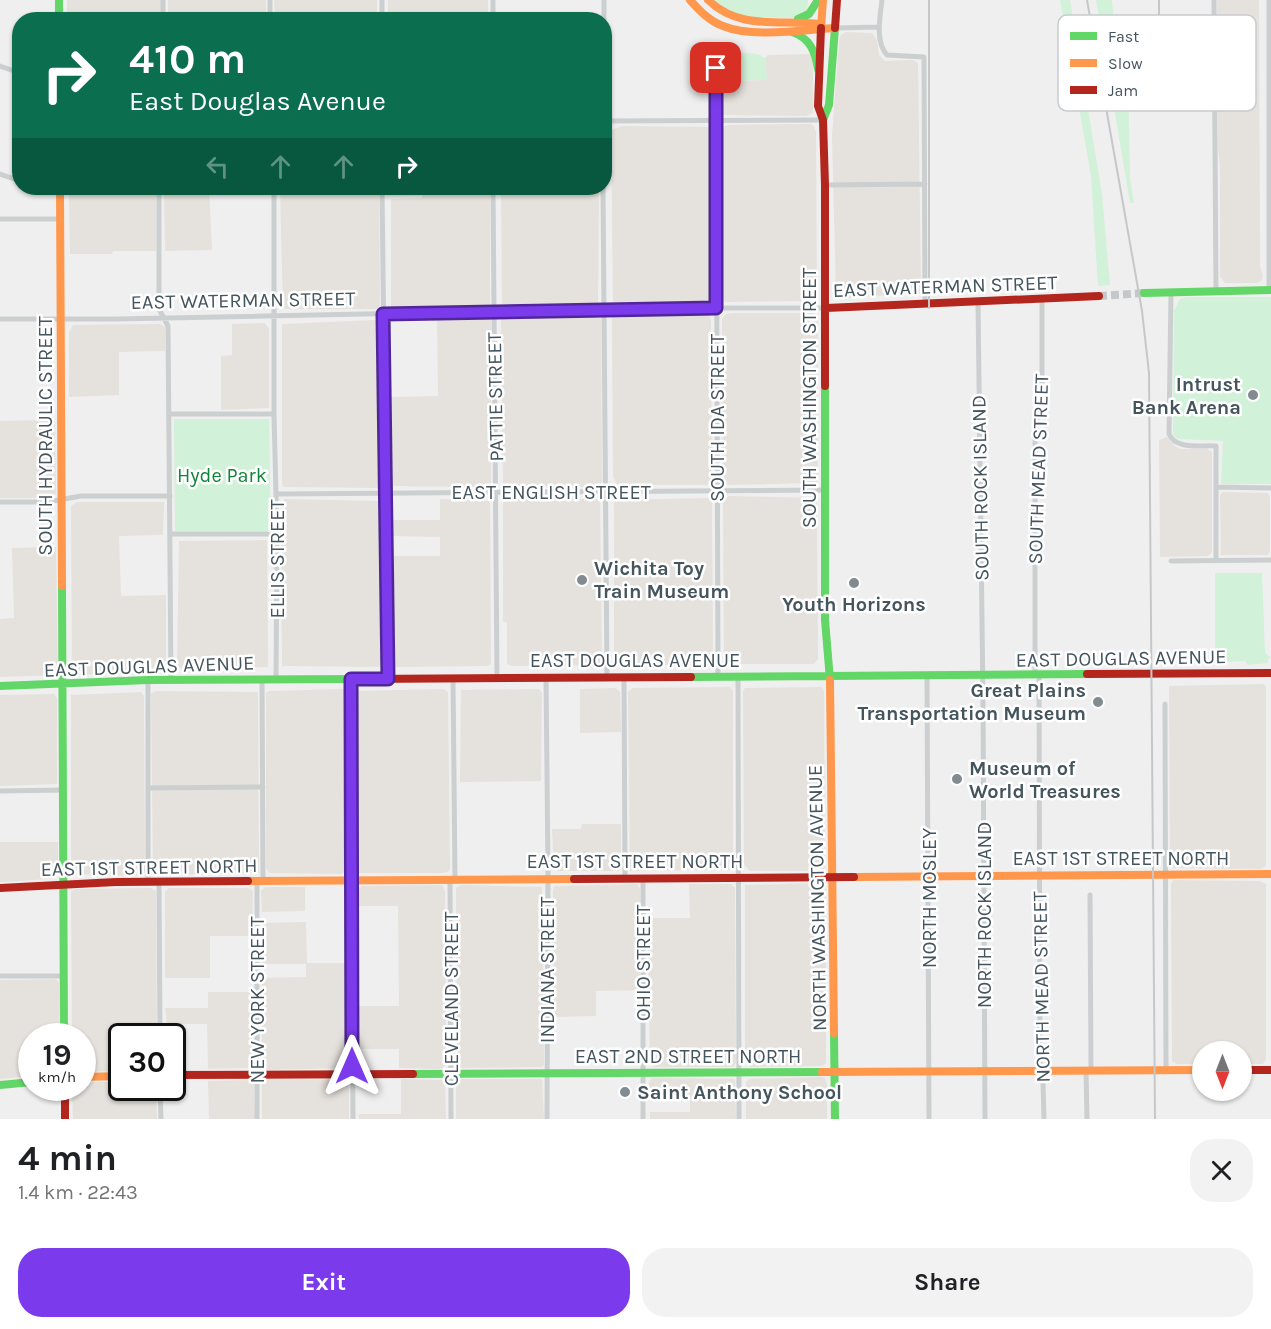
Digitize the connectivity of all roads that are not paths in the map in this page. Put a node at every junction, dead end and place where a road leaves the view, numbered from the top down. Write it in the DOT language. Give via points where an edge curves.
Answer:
graph roads {
  1 [pos="690,0"];
  2 [pos="708,0"];
  3 [pos="818,0"];
  4 [pos="823,0"];
  5 [pos="837,0"];
  6 [pos="882,0"];
  7 [pos="1214,0"];
  8 [pos="1269,0"];
  9 [pos="1214,15"];
  10 [pos="1270,16"];
  11 [pos="786,21"];
  12 [pos="822,26"];
  13 [pos="879,27"];
  14 [pos="835,28"];
  15 [pos="765,30"];
  16 [pos="721,53"];
  17 [pos="818,69"];
  18 [pos="1215,111"];
  19 [pos="823,120"];
  20 [pos="612,121"];
  21 [pos="716,121"];
  22 [pos="1270,152"];
  23 [pos="925,184"];
  24 [pos="825,185"];
  25 [pos="60,195"];
  26 [pos="159,195"];
  27 [pos="274,195"];
  28 [pos="382,195"];
  29 [pos="493,195"];
  30 [pos="603,195"];
  31 [pos="0,219"];
  32 [pos="60,219"];
  33 [pos="1216,290"];
  34 [pos="1270,290"];
  35 [pos="1171,291"];
  36 [pos="1144,292"];
  37 [pos="1099,296"];
  38 [pos="1042,299"];
  39 [pos="978,301"];
  40 [pos="925,302"];
  41 [pos="716,308"];
  42 [pos="826,308"];
  43 [pos="603,309"];
  44 [pos="493,312"];
  45 [pos="383,314"];
  46 [pos="274,316"];
  47 [pos="164,318"];
  48 [pos="0,319"];
  49 [pos="61,319"];
  50 [pos="169,414"];
  51 [pos="274,414"];
  52 [pos="1216,487"];
  53 [pos="1271,488"];
  54 [pos="824,490"];
  55 [pos="606,491"];
  56 [pos="717,491"];
  57 [pos="496,492"];
  58 [pos="386,493"];
  59 [pos="277,494"];
  60 [pos="170,496"];
  61 [pos="62,500"];
  62 [pos="0,502"];
  63 [pos="170,534"];
  64 [pos="277,534"];
  65 [pos="1216,560"];
  66 [pos="1271,560"];
  67 [pos="1171,561"];
  68 [pos="1271,674"];
  69 [pos="1037,675"];
  70 [pos="718,676"];
  71 [pos="738,676"];
  72 [pos="927,676"];
  73 [pos="983,676"];
  74 [pos="546,677"];
  75 [pos="607,677"];
  76 [pos="624,677"];
  77 [pos="830,677"];
  78 [pos="453,678"];
  79 [pos="497,678"];
  80 [pos="262,679"];
  81 [pos="276,679"];
  82 [pos="351,679"];
  83 [pos="388,679"];
  84 [pos="148,680"];
  85 [pos="171,680"];
  86 [pos="63,684"];
  87 [pos="0,686"];
  88 [pos="1165,704"];
  89 [pos="263,787"];
  90 [pos="148,788"];
  91 [pos="64,790"];
  92 [pos="0,791"];
  93 [pos="1040,874"];
  94 [pos="1166,874"];
  95 [pos="1271,874"];
  96 [pos="984,875"];
  97 [pos="833,876"];
  98 [pos="929,876"];
  99 [pos="626,878"];
  100 [pos="642,878"];
  101 [pos="739,878"];
  102 [pos="453,879"];
  103 [pos="548,879"];
  104 [pos="260,880"];
  105 [pos="352,880"];
  106 [pos="159,881"];
  107 [pos="148,882"];
  108 [pos="64,884"];
  109 [pos="0,888"];
  110 [pos="1090,895"];
  111 [pos="0,976"];
  112 [pos="64,976"];
  113 [pos="64,1023"];
  114 [pos="160,1023"];
  115 [pos="1089,1070"];
  116 [pos="1166,1070"];
  117 [pos="1192,1070"];
  118 [pos="1252,1070"];
  119 [pos="1271,1070"];
  120 [pos="739,1071"];
  121 [pos="985,1071"];
  122 [pos="1040,1071"];
  123 [pos="643,1072"];
  124 [pos="835,1072"];
  125 [pos="929,1072"];
  126 [pos="452,1073"];
  127 [pos="546,1073"];
  128 [pos="257,1074"];
  129 [pos="352,1074"];
  130 [pos="186,1075"];
  131 [pos="18,1083"];
  132 [pos="0,1085"];
  133 [pos="65,1101"];
  134 [pos="160,1101"];
  135 [pos="65,1119"];
  136 [pos="160,1119"];
  137 [pos="257,1119"];
  138 [pos="353,1119"];
  139 [pos="451,1119"];
  140 [pos="547,1119"];
  141 [pos="643,1119"];
  142 [pos="739,1119"];
  143 [pos="835,1119"];
  144 [pos="929,1119"];
  145 [pos="985,1119"];
  146 [pos="1044,1119"];
  147 [pos="1087,1119"];
  1 -- 15 [label="main road" via="710,20 726,28"];
  2 -- 11 [label="main road" via="735,19"];
  3 -- 11 [label="main road" via="810,14"];
  4 -- 12 [label="main road, SOUTH WASHINGTON STREET"];
  5 -- 14 [label="main road, SOUTH WASHINGTON STREET"];
  6 -- 13 [label="street"];
  7 -- 9 [label="street"];
  8 -- 10 [label="street"];
  10 -- 22 [label="street"];
  11 -- 12 [label="main road"];
  12 -- 14 [label="main road"];
  12 -- 15 [label="main road"];
  12 -- 17 [label="main road, SOUTH WASHINGTON STREET"];
  13 -- 14 [label="street"];
  13 -- 23 [label="street" via="881,50 887,55 924,57"];
  14 -- 19 [label="main road, SOUTH WASHINGTON STREET" via="829,105"];
  15 -- 17 [label="main road" via="793,32 807,39 814,49"];
  16 -- 21 [label="street, SOUTH IDA STREET" via="716,68"];
  17 -- 19 [label="main road, SOUTH WASHINGTON STREET" via="818,106"];
  18 -- 33 [label="street"];
  19 -- 21 [label="street"];
  19 -- 24 [label="main road, SOUTH WASHINGTON STREET"];
  20 -- 21 [label="street"];
  21 -- 41 [label="street, SOUTH IDA STREET"];
  22 -- 34 [label="street"];
  23 -- 24 [label="street"];
  23 -- 40 [label="street"];
  24 -- 42 [label="main road, SOUTH WASHINGTON STREET"];
  25 -- 32 [label="main road, SOUTH HYDRAULIC STREET"];
  26 -- 47 [label="street" via="159,309"];
  27 -- 46 [label="street, ELLIS STREET"];
  28 -- 45 [label="street"];
  29 -- 44 [label="street, PATTIE STREET"];
  30 -- 43 [label="street"];
  31 -- 32 [label="street"];
  32 -- 49 [label="main road, SOUTH HYDRAULIC STREET"];
  33 -- 34 [label="main road"];
  33 -- 35 [label="main road"];
  35 -- 36 [label="main road"];
  35 -- 52 [label="street" via="1169,434 1179,444 1215,446"];
  37 -- 38 [label="main road, EAST WATERMAN STREET"];
  38 -- 39 [label="main road, EAST WATERMAN STREET"];
  38 -- 69 [label="street, SOUTH MEAD STREET" via="1042,397 1035,444"];
  39 -- 40 [label="main road, EAST WATERMAN STREET"];
  39 -- 73 [label="street, SOUTH ROCK ISLAND"];
  40 -- 42 [label="main road, EAST WATERMAN STREET"];
  41 -- 42 [label="street, EAST WATERMAN STREET"];
  41 -- 43 [label="street, EAST WATERMAN STREET"];
  41 -- 56 [label="street, SOUTH IDA STREET"];
  42 -- 54 [label="main road, SOUTH WASHINGTON STREET"];
  43 -- 44 [label="street, EAST WATERMAN STREET"];
  43 -- 55 [label="street"];
  44 -- 45 [label="street, EAST WATERMAN STREET"];
  44 -- 57 [label="street, PATTIE STREET"];
  45 -- 46 [label="street, EAST WATERMAN STREET"];
  45 -- 58 [label="street"];
  46 -- 47 [label="street, EAST WATERMAN STREET"];
  46 -- 51 [label="street, ELLIS STREET"];
  47 -- 49 [label="street, EAST WATERMAN STREET"];
  47 -- 50 [label="street" via="168,326"];
  48 -- 49 [label="street, EAST WATERMAN STREET"];
  49 -- 61 [label="main road, SOUTH HYDRAULIC STREET"];
  50 -- 51 [label="street"];
  50 -- 60 [label="street"];
  51 -- 59 [label="street, ELLIS STREET"];
  52 -- 53 [label="street"];
  52 -- 65 [label="street"];
  54 -- 56 [label="street, EAST ENGLISH STREET"];
  54 -- 77 [label="main road, SOUTH WASHINGTON STREET" via="825,620"];
  55 -- 56 [label="street, EAST ENGLISH STREET"];
  55 -- 57 [label="street, EAST ENGLISH STREET"];
  55 -- 75 [label="street"];
  56 -- 70 [label="street, SOUTH IDA STREET"];
  57 -- 58 [label="street, EAST ENGLISH STREET"];
  57 -- 79 [label="street, PATTIE STREET"];
  58 -- 59 [label="street, EAST ENGLISH STREET"];
  58 -- 83 [label="street"];
  59 -- 64 [label="street, ELLIS STREET"];
  60 -- 61 [label="street" via="81,496"];
  60 -- 63 [label="street"];
  61 -- 62 [label="street"];
  61 -- 86 [label="main road, SOUTH HYDRAULIC STREET"];
  63 -- 64 [label="street"];
  63 -- 85 [label="street"];
  64 -- 81 [label="street, ELLIS STREET"];
  65 -- 66 [label="street"];
  65 -- 67 [label="street"];
  68 -- 69 [label="main road, EAST DOUGLAS AVENUE"];
  69 -- 73 [label="main road, EAST DOUGLAS AVENUE"];
  69 -- 93 [label="street, NORTH MEAD STREET"];
  70 -- 71 [label="main road, EAST DOUGLAS AVENUE"];
  70 -- 76 [label="main road, EAST DOUGLAS AVENUE"];
  71 -- 77 [label="main road, EAST DOUGLAS AVENUE"];
  71 -- 101 [label="street"];
  72 -- 73 [label="main road, EAST DOUGLAS AVENUE"];
  72 -- 77 [label="main road, EAST DOUGLAS AVENUE"];
  72 -- 98 [label="street, NORTH MOSLEY"];
  73 -- 96 [label="street, NORTH ROCK ISLAND"];
  74 -- 75 [label="main road, EAST DOUGLAS AVENUE"];
  74 -- 79 [label="main road, EAST DOUGLAS AVENUE"];
  74 -- 103 [label="street, INDIANA STREET"];
  75 -- 76 [label="main road, EAST DOUGLAS AVENUE"];
  76 -- 99 [label="street, OHIO STREET"];
  77 -- 97 [label="main road, NORTH WASHINGTON AVENUE"];
  78 -- 79 [label="main road, EAST DOUGLAS AVENUE"];
  78 -- 83 [label="main road, EAST DOUGLAS AVENUE"];
  78 -- 102 [label="street, CLEVELAND STREET"];
  80 -- 81 [label="main road, EAST DOUGLAS AVENUE"];
  80 -- 85 [label="main road, EAST DOUGLAS AVENUE"];
  80 -- 89 [label="street, NEW YORK STREET"];
  81 -- 82 [label="main road, EAST DOUGLAS AVENUE"];
  82 -- 83 [label="main road, EAST DOUGLAS AVENUE"];
  82 -- 105 [label="street"];
  84 -- 85 [label="main road, EAST DOUGLAS AVENUE"];
  84 -- 86 [label="main road, EAST DOUGLAS AVENUE"];
  84 -- 90 [label="street"];
  86 -- 87 [label="main road, EAST DOUGLAS AVENUE"];
  86 -- 91 [label="main road, SOUTH HYDRAULIC STREET"];
  88 -- 94 [label="street"];
  89 -- 90 [label="street"];
  89 -- 104 [label="street, NEW YORK STREET"];
  90 -- 107 [label="street"];
  91 -- 92 [label="street"];
  91 -- 108 [label="main road, SOUTH HYDRAULIC STREET"];
  93 -- 94 [label="main road, EAST 1ST STREET NORTH"];
  93 -- 96 [label="main road, EAST 1ST STREET NORTH"];
  93 -- 122 [label="street, NORTH MEAD STREET"];
  94 -- 95 [label="main road, EAST 1ST STREET NORTH"];
  94 -- 116 [label="street"];
  96 -- 98 [label="main road, EAST 1ST STREET NORTH"];
  96 -- 121 [label="street, NORTH ROCK ISLAND"];
  97 -- 98 [label="main road, EAST 1ST STREET NORTH"];
  97 -- 101 [label="main road, EAST 1ST STREET NORTH"];
  97 -- 124 [label="main road, NORTH WASHINGTON AVENUE"];
  98 -- 125 [label="street, NORTH MOSLEY"];
  99 -- 100 [label="main road, EAST 1ST STREET NORTH"];
  99 -- 103 [label="main road, EAST 1ST STREET NORTH"];
  100 -- 101 [label="main road, EAST 1ST STREET NORTH"];
  100 -- 123 [label="street, OHIO STREET"];
  101 -- 120 [label="street"];
  102 -- 103 [label="main road, EAST 1ST STREET NORTH"];
  102 -- 105 [label="main road, EAST 1ST STREET NORTH"];
  102 -- 126 [label="street, CLEVELAND STREET"];
  103 -- 127 [label="street, INDIANA STREET"];
  104 -- 105 [label="main road, EAST 1ST STREET NORTH"];
  104 -- 106 [label="main road, EAST 1ST STREET NORTH"];
  104 -- 128 [label="street, NEW YORK STREET"];
  105 -- 129 [label="street"];
  106 -- 107 [label="main road, EAST 1ST STREET NORTH"];
  106 -- 114 [label="street"];
  107 -- 108 [label="main road, EAST 1ST STREET NORTH"];
  108 -- 109 [label="main road, EAST 1ST STREET NORTH"];
  108 -- 112 [label="main road, SOUTH HYDRAULIC STREET"];
  110 -- 115 [label="street"];
  111 -- 112 [label="street"];
  112 -- 113 [label="main road, SOUTH HYDRAULIC STREET"];
  115 -- 116 [label="main road, EAST 2ND STREET NORTH"];
  115 -- 122 [label="main road, EAST 2ND STREET NORTH"];
  115 -- 147 [label="street"];
  116 -- 117 [label="main road, EAST 2ND STREET NORTH"];
  118 -- 119 [label="main road"];
  120 -- 123 [label="main road, EAST 2ND STREET NORTH"];
  120 -- 124 [label="main road, EAST 2ND STREET NORTH"];
  120 -- 142 [label="street"];
  121 -- 122 [label="main road, EAST 2ND STREET NORTH"];
  121 -- 125 [label="main road, EAST 2ND STREET NORTH"];
  121 -- 145 [label="street, NORTH ROCK ISLAND"];
  122 -- 146 [label="street, NORTH MEAD STREET"];
  123 -- 127 [label="main road, EAST 2ND STREET NORTH"];
  123 -- 141 [label="street, OHIO STREET"];
  124 -- 125 [label="main road, EAST 2ND STREET NORTH"];
  124 -- 143 [label="main road, NORTH WASHINGTON AVENUE"];
  125 -- 144 [label="street, NORTH MOSLEY"];
  126 -- 127 [label="main road, EAST 2ND STREET NORTH"];
  126 -- 129 [label="main road, EAST 2ND STREET NORTH"];
  126 -- 139 [label="street, CLEVELAND STREET"];
  127 -- 140 [label="street, INDIANA STREET"];
  128 -- 129 [label="main road, EAST 2ND STREET NORTH"];
  128 -- 130 [label="main road, EAST 2ND STREET NORTH"];
  128 -- 137 [label="street, NEW YORK STREET"];
  129 -- 138 [label="street"];
  131 -- 132 [label="main road"];
  133 -- 135 [label="main road"];
  134 -- 136 [label="street"];
}
